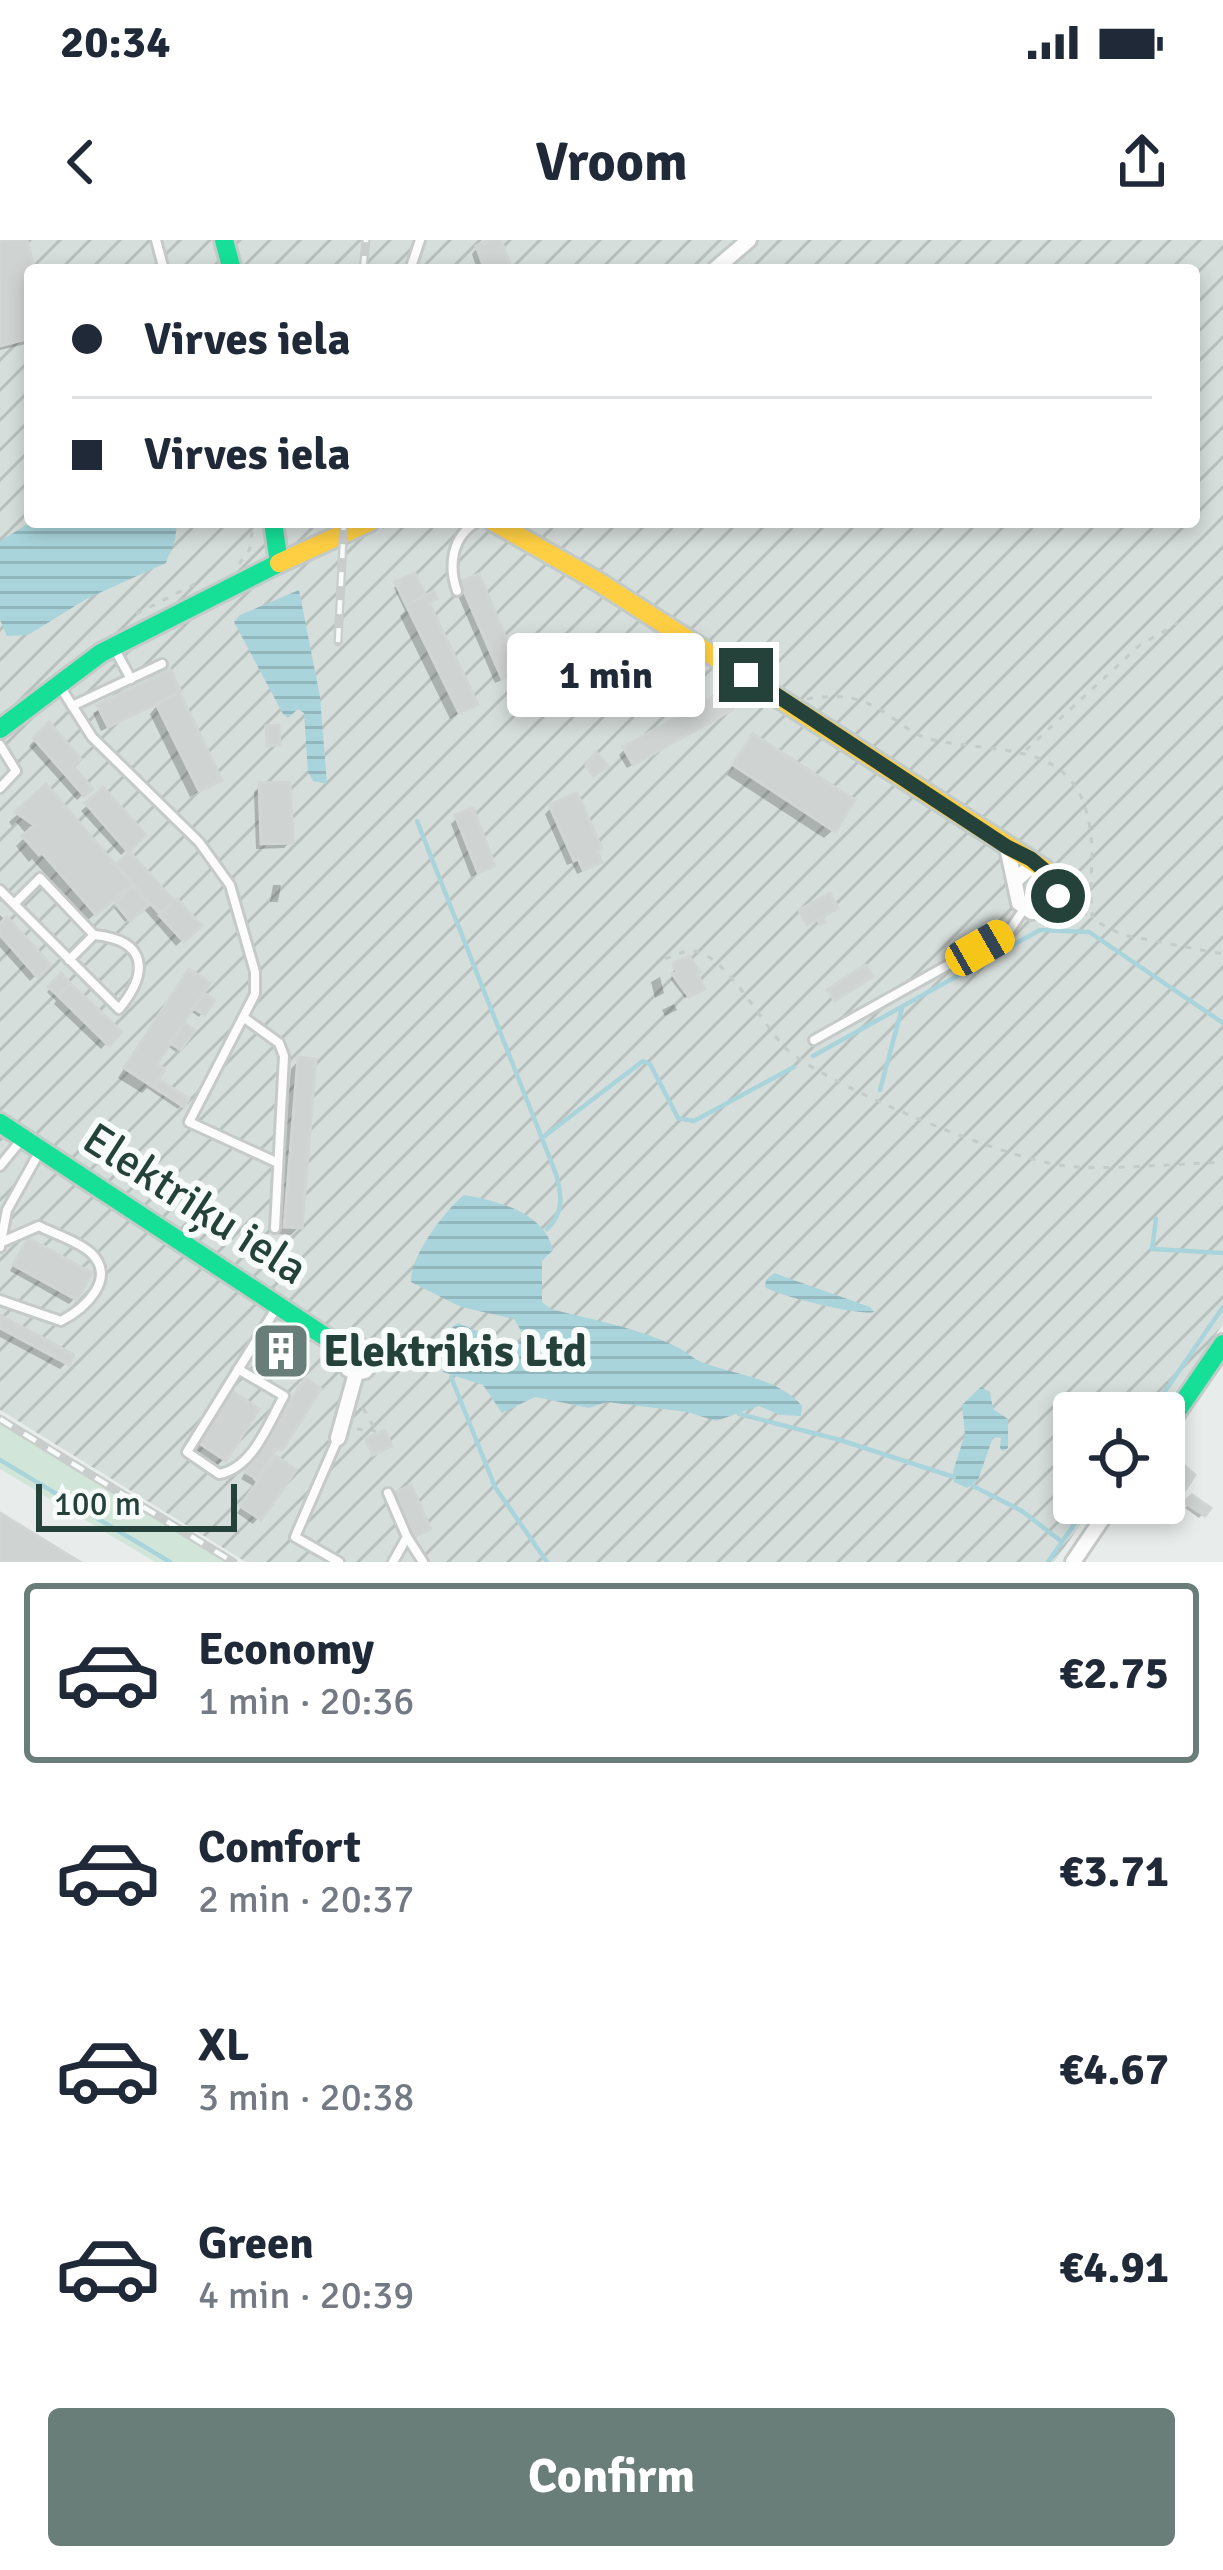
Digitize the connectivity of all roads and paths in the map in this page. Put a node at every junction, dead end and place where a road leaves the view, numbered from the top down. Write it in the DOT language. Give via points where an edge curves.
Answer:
graph roads {
  1 [pos="749,240"];
  2 [pos="721,264"];
  3 [pos="274,528"];
  4 [pos="357,528"];
  5 [pos="469,528"];
  6 [pos="504,528"];
  7 [pos="279,563"];
  8 [pos="457,591"];
  9 [pos="1178,623"];
  10 [pos="113,646"];
  11 [pos="162,664"];
  12 [pos="130,679"];
  13 [pos="58,683"];
  14 [pos="788,703"];
  15 [pos="72,706"];
  16 [pos="0,729"];
  17 [pos="0,746"];
  18 [pos="1025,751"];
  19 [pos="0,788"];
  20 [pos="1007,847"];
  21 [pos="1044,869"];
  22 [pos="1016,880"];
  23 [pos="0,890"];
  24 [pos="1058,896"];
  25 [pos="14,904"];
  26 [pos="1024,909"];
  27 [pos="1093,920"];
  28 [pos="94,935"];
  29 [pos="1223,954"];
  30 [pos="665,958"];
  31 [pos="70,959"];
  32 [pos="243,1016"];
  33 [pos="814,1040"];
  34 [pos="0,1123"];
  35 [pos="22,1138"];
  36 [pos="41,1150"];
  37 [pos="278,1162"];
  38 [pos="1223,1162"];
  39 [pos="0,1166"];
  40 [pos="274,1228"];
  41 [pos="1,1245"];
  42 [pos="0,1300"];
  43 [pos="278,1305"];
  44 [pos="347,1351"];
  45 [pos="1220,1358"];
  46 [pos="238,1369"];
  47 [pos="356,1373"];
  48 [pos="1185,1403"];
  49 [pos="363,1408"];
  50 [pos="355,1429"];
  51 [pos="338,1438"];
  52 [pos="388,1492"];
  53 [pos="1098,1524"];
  54 [pos="407,1537"];
  55 [pos="339,1562"];
  56 [pos="393,1562"];
  57 [pos="423,1562"];
  58 [pos="1072,1562"];
  1 -- 2 [label="street"];
  3 -- 7 [label="street"];
  4 -- 7 [label="street"];
  5 -- 8 [label="lane" via="454,550"];
  6 -- 14 [label="street"];
  7 -- 10 [label="street"];
  9 -- 18 [label="path" via="1140,645"];
  10 -- 12 [label="lane"];
  10 -- 13 [label="street"];
  11 -- 12 [label="lane"];
  12 -- 15 [label="lane"];
  13 -- 15 [label="lane"];
  13 -- 16 [label="street"];
  14 -- 18 [label="path" via="837,694 866,699 921,737"];
  14 -- 20 [label="street"];
  15 -- 32 [label="lane" via="230,885 255,972"];
  17 -- 19 [label="lane" via="16,771"];
  18 -- 27 [label="path" via="1070,778 1084,801"];
  20 -- 21 [label="street"];
  20 -- 22 [label="street"];
  21 -- 22 [label="street"];
  21 -- 24 [label="street"];
  22 -- 26 [label="street"];
  23 -- 25 [label="lane"];
  24 -- 26 [label="street" via="1040,912"];
  24 -- 27 [label="path"];
  25 -- 28 [label="lane" via="40,878"];
  25 -- 31 [label="lane"];
  26 -- 33 [label="lane" via="1009,931"];
  27 -- 29 [label="path" via="1123,935"];
  28 -- 31 [label="lane"];
  28 -- 31 [label="lane" via="115,937 136,952 137,988 119,1009"];
  30 -- 38 [label="path" via="702,954 746,992 786,1050 837,1084 1008,1152 1075,1168"];
  32 -- 37 [label="lane" via="284,1056"];
  32 -- 37 [label="lane" via="188,1121"];
  34 -- 35 [label="street, Elektriķu iela"];
  35 -- 36 [label="street, Elektriķu iela"];
  35 -- 39 [label="lane"];
  36 -- 41 [label="lane" via="7,1210"];
  36 -- 43 [label="street, Elektriķu iela"];
  37 -- 40 [label="lane"];
  41 -- 42 [label="lane" via="39,1226 90,1252 101,1279 79,1312 61,1321"];
  43 -- 44 [label="street, Elektriķu iela"];
  43 -- 46 [label="lane"];
  44 -- 47 [label="street" via="345,1365"];
  44 -- 47 [label="street" via="360,1346 370,1354 369,1368"];
  45 -- 48 [label="street"];
  46 -- 46 [label="lane" via="187,1452 219,1474 246,1461 284,1396"];
  47 -- 51 [label="street"];
  49 -- 50 [label="path" via="376,1431"];
  51 -- 55 [label="lane" via="296,1537"];
  52 -- 54 [label="lane"];
  53 -- 58 [label="street"];
  54 -- 56 [label="lane"];
  54 -- 57 [label="lane"];
}
